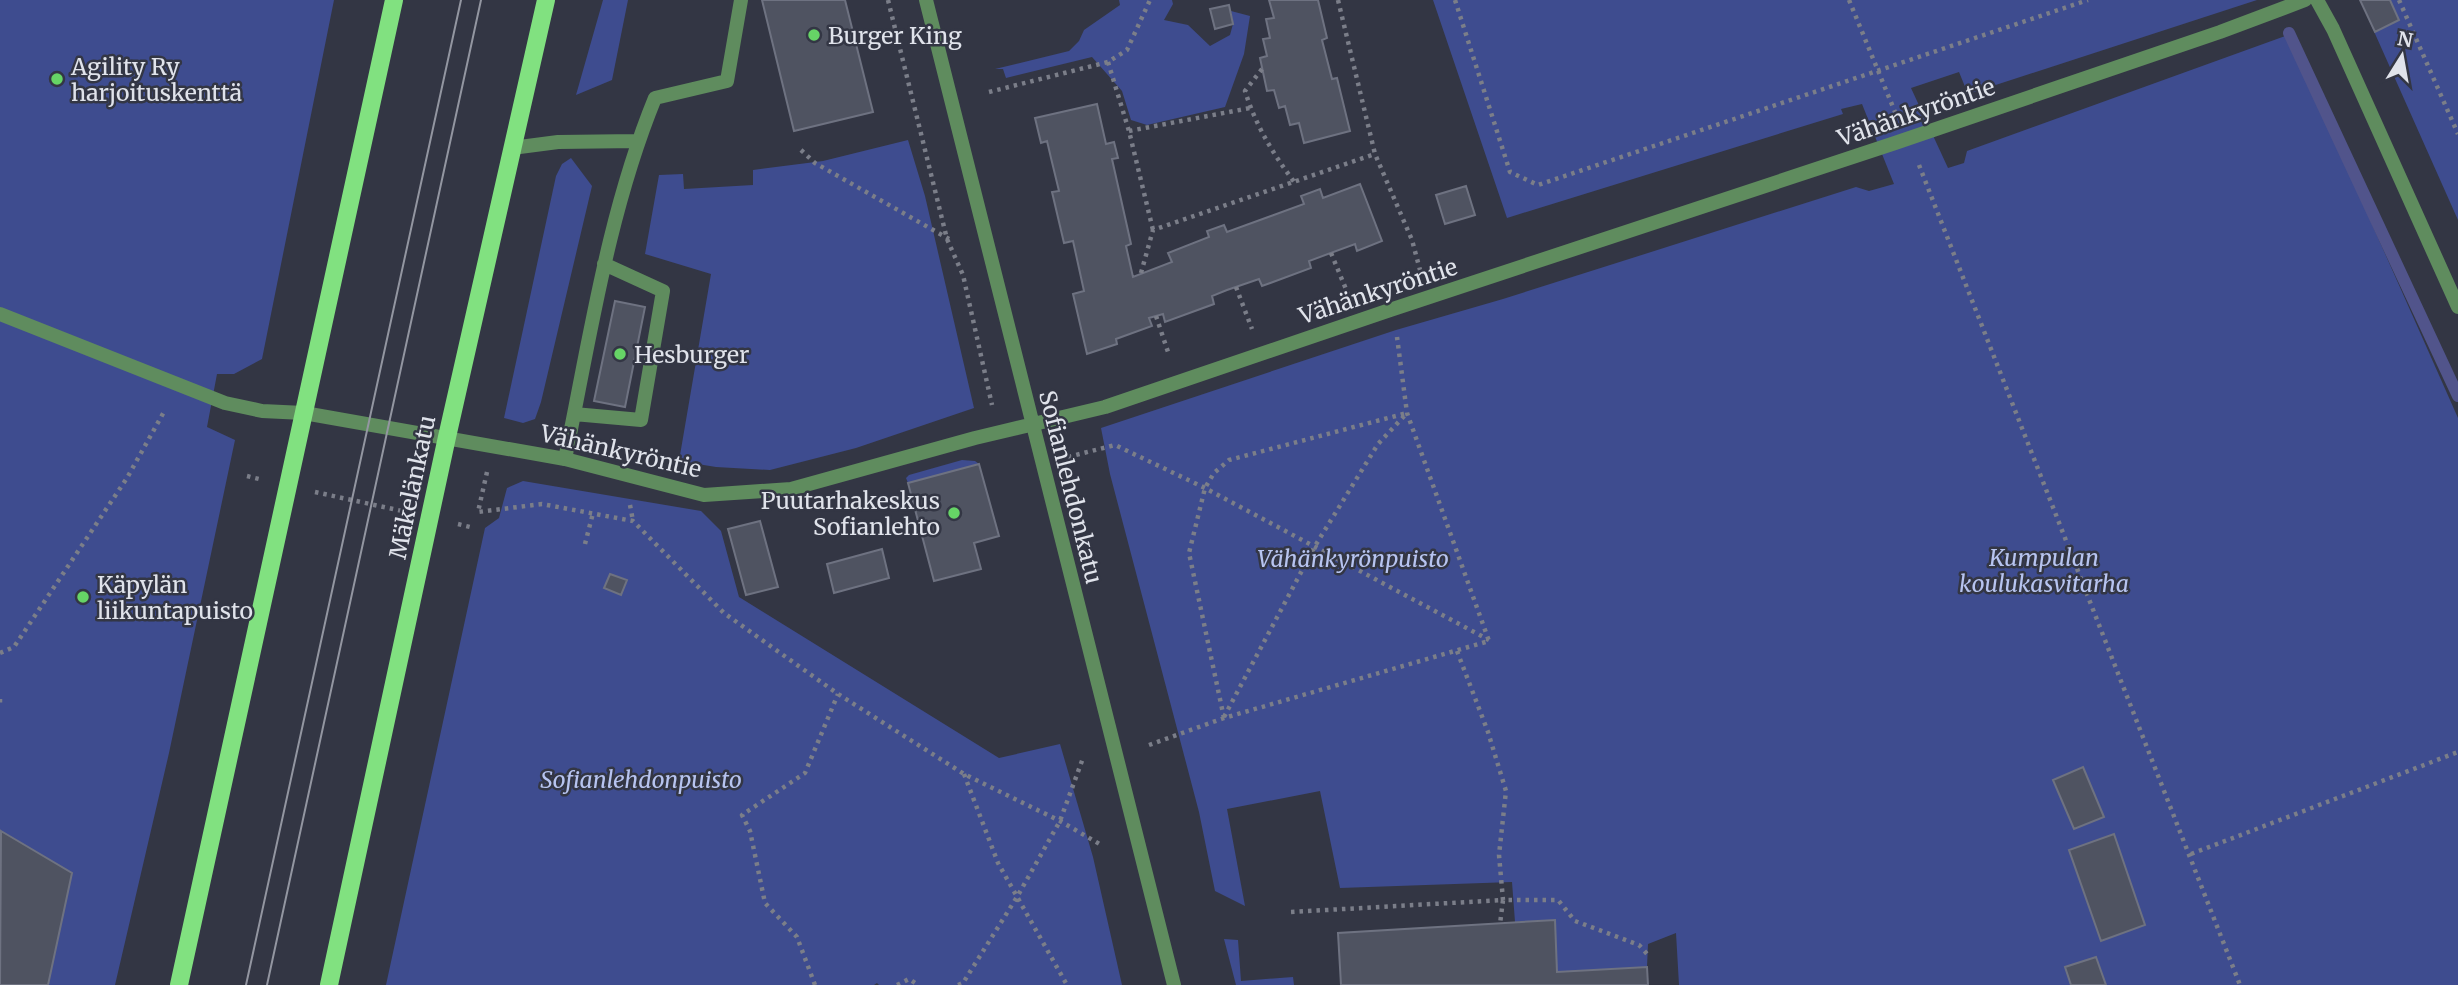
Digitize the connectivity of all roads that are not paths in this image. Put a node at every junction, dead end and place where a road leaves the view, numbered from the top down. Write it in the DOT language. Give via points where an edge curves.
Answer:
graph roads {
  1 [pos="394,0"];
  2 [pos="546,0"];
  3 [pos="741,0"];
  4 [pos="926,0"];
  5 [pos="2305,0"];
  6 [pos="2317,0"];
  7 [pos="637,141"];
  8 [pos="512,148"];
  9 [pos="604,264"];
  10 [pos="2458,307"];
  11 [pos="0,314"];
  12 [pos="304,413"];
  13 [pos="574,414"];
  14 [pos="1032,425"];
  15 [pos="447,437"];
  16 [pos="565,459"];
  17 [pos="179,985"];
  18 [pos="329,985"];
  19 [pos="1174,985"];
  1 -- 12 [label="main road"];
  2 -- 8 [label="main road, Mäkelänkatu"];
  3 -- 7 [label="street" via="727,80 655,98"];
  4 -- 14 [label="street, Sofianlehdonkatu"];
  5 -- 14 [label="street, Vähänkyröntie" via="1895,143 1105,407"];
  6 -- 10 [label="street"];
  7 -- 8 [label="street"];
  7 -- 9 [label="street"];
  8 -- 15 [label="main road, Mäkelänkatu"];
  9 -- 13 [label="street"];
  9 -- 13 [label="street" via="663,291 641,420"];
  11 -- 12 [label="street, Vähänkyröntie" via="225,403"];
  12 -- 15 [label="street, Vähänkyröntie"];
  12 -- 17 [label="main road"];
  13 -- 16 [label="street"];
  14 -- 16 [label="street, Vähänkyröntie" via="790,489 704,495"];
  14 -- 19 [label="street, Sofianlehdonkatu"];
  15 -- 16 [label="street, Vähänkyröntie"];
  15 -- 18 [label="main road, Mäkelänkatu"];
}
